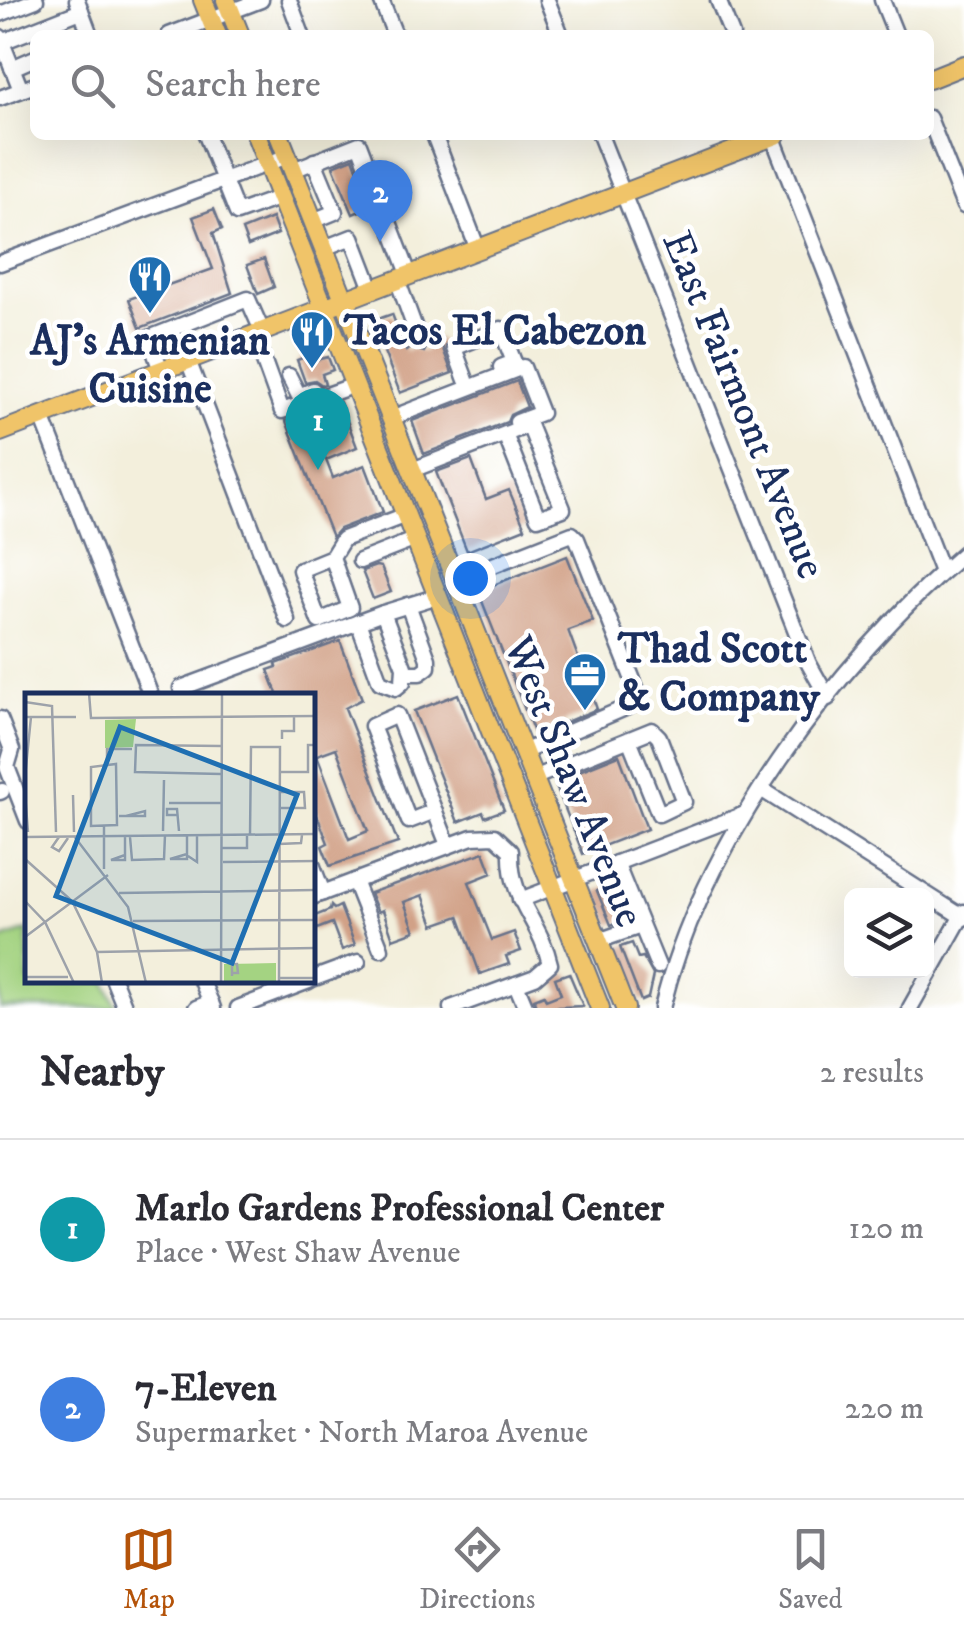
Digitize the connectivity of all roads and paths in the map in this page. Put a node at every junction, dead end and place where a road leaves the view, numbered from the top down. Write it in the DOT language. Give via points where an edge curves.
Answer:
graph roads {
  1 [pos="36,0"];
  2 [pos="203,0"];
  3 [pos="261,0"];
  4 [pos="288,0"];
  5 [pos="381,0"];
  6 [pos="548,0"];
  7 [pos="718,0"];
  8 [pos="882,0"];
  9 [pos="79,5"];
  10 [pos="228,6"];
  11 [pos="0,14"];
  12 [pos="214,27"];
  13 [pos="88,30"];
  14 [pos="238,30"];
  15 [pos="300,30"];
  16 [pos="393,30"];
  17 [pos="559,30"];
  18 [pos="730,30"];
  19 [pos="894,30"];
  20 [pos="1,39"];
  21 [pos="30,60"];
  22 [pos="964,66"];
  23 [pos="12,68"];
  24 [pos="934,77"];
  25 [pos="28,87"];
  26 [pos="1,96"];
  27 [pos="934,131"];
  28 [pos="208,140"];
  29 [pos="258,140"];
  30 [pos="282,140"];
  31 [pos="436,140"];
  32 [pos="602,140"];
  33 [pos="762,140"];
  34 [pos="776,140"];
  35 [pos="314,161"];
  36 [pos="290,163"];
  37 [pos="268,164"];
  38 [pos="224,180"];
  39 [pos="623,196"];
  40 [pos="280,197"];
  41 [pos="964,206"];
  42 [pos="314,222"];
  43 [pos="477,247"];
  44 [pos="324,248"];
  45 [pos="0,263"];
  46 [pos="403,276"];
  47 [pos="372,289"];
  48 [pos="344,300"];
  49 [pos="324,308"];
  50 [pos="258,333"];
  51 [pos="420,342"];
  52 [pos="188,360"];
  53 [pos="162,370"];
  54 [pos="289,376"];
  55 [pos="466,380"];
  56 [pos="353,381"];
  57 [pos="389,414"];
  58 [pos="42,416"];
  59 [pos="0,432"];
  60 [pos="505,434"];
  61 [pos="410,467"];
  62 [pos="406,514"];
  63 [pos="416,540"];
  64 [pos="964,554"];
  65 [pos="332,557"];
  66 [pos="360,560"];
  67 [pos="942,572"];
  68 [pos="455,580"];
  69 [pos="438,596"];
  70 [pos="408,606"];
  71 [pos="383,613"];
  72 [pos="286,620"];
  73 [pos="358,622"];
  74 [pos="405,672"];
  75 [pos="181,688"];
  76 [pos="151,693"];
  77 [pos="828,698"];
  78 [pos="0,719"];
  79 [pos="629,740"];
  80 [pos="523,752"];
  81 [pos="533,778"];
  82 [pos="761,789"];
  83 [pos="434,811"];
  84 [pos="25,814"];
  85 [pos="742,815"];
  86 [pos="448,846"];
  87 [pos="616,863"];
  88 [pos="573,879"];
  89 [pos="354,881"];
  90 [pos="552,887"];
  91 [pos="318,895"];
  92 [pos="520,900"];
  93 [pos="963,915"];
  94 [pos="641,926"];
  95 [pos="598,941"];
  96 [pos="380,948"];
  97 [pos="358,962"];
  98 [pos="658,966"];
  99 [pos="315,978"];
  100 [pos="115,983"];
  101 [pos="303,983"];
  102 [pos="516,984"];
  103 [pos="125,1008"];
  104 [pos="238,1008"];
  105 [pos="452,1008"];
  106 [pos="526,1008"];
  107 [pos="600,1008"];
  108 [pos="625,1008"];
  109 [pos="662,1008"];
  110 [pos="910,1008"];
  1 -- 11 [label="street"];
  2 -- 12 [label="main road"];
  3 -- 10 [label="street"];
  4 -- 15 [label="street"];
  5 -- 16 [label="street"];
  6 -- 17 [label="street"];
  7 -- 18 [label="street"];
  8 -- 19 [label="street"];
  9 -- 13 [label="street"];
  9 -- 20 [label="street"];
  10 -- 12 [label="street"];
  10 -- 14 [label="main road"];
  20 -- 23 [label="street"];
  21 -- 23 [label="street"];
  22 -- 24 [label="main road"];
  23 -- 25 [label="street"];
  25 -- 26 [label="street"];
  27 -- 41 [label="street"];
  28 -- 38 [label="street"];
  29 -- 37 [label="main road, West Shaw Avenue"];
  30 -- 36 [label="main road, West Shaw Avenue"];
  31 -- 43 [label="street"];
  32 -- 39 [label="street, East Fairmont Avenue"];
  33 -- 39 [label="main road"];
  34 -- 67 [label="street"];
  35 -- 36 [label="street"];
  35 -- 42 [label="street" via="334,212"];
  35 -- 46 [label="street" via="359,144"];
  36 -- 37 [label="street"];
  36 -- 42 [label="main road, West Shaw Avenue"];
  37 -- 38 [label="street"];
  37 -- 40 [label="main road, West Shaw Avenue"];
  38 -- 40 [label="street" via="237,213"];
  38 -- 45 [label="street"];
  39 -- 43 [label="main road"];
  39 -- 77 [label="street, East Fairmont Avenue"];
  40 -- 49 [label="main road, West Shaw Avenue"];
  42 -- 44 [label="main road, West Shaw Avenue"];
  43 -- 46 [label="main road"];
  44 -- 47 [label="street" via="352,237"];
  44 -- 48 [label="main road, West Shaw Avenue"];
  46 -- 47 [label="main road"];
  46 -- 51 [label="street"];
  47 -- 48 [label="main road"];
  48 -- 49 [label="main road"];
  48 -- 57 [label="main road, West Shaw Avenue"];
  49 -- 50 [label="main road"];
  49 -- 56 [label="main road, West Shaw Avenue"];
  50 -- 52 [label="main road"];
  50 -- 53 [label="street" via="248,299 149,338"];
  50 -- 56 [label="street" via="282,411"];
  52 -- 53 [label="main road"];
  52 -- 72 [label="street"];
  53 -- 58 [label="main road"];
  54 -- 56 [label="street" via="298,396"];
  55 -- 57 [label="street"];
  56 -- 62 [label="main road, West Shaw Avenue"];
  57 -- 61 [label="main road, West Shaw Avenue"];
  57 -- 61 [label="street" via="523,367 541,413"];
  58 -- 59 [label="main road"];
  58 -- 76 [label="street"];
  60 -- 60 [label="street" via="530,425 562,509 538,518"];
  60 -- 61 [label="street"];
  61 -- 68 [label="main road, West Shaw Avenue"];
  62 -- 63 [label="main road, West Shaw Avenue"];
  62 -- 65 [label="street" via="343,539"];
  63 -- 66 [label="street"];
  63 -- 69 [label="main road, West Shaw Avenue"];
  64 -- 67 [label="street"];
  65 -- 65 [label="street" via="300,570 319,621 350,608"];
  67 -- 77 [label="street" via="885,627"];
  68 -- 80 [label="main road, West Shaw Avenue"];
  68 -- 80 [label="street" via="572,534 638,690 632,705"];
  69 -- 70 [label="street"];
  69 -- 90 [label="main road, West Shaw Avenue"];
  70 -- 71 [label="street"];
  70 -- 74 [label="street" via="428,667"];
  71 -- 73 [label="street"];
  71 -- 74 [label="street"];
  73 -- 74 [label="street" via="380,682 396,688"];
  73 -- 75 [label="street"];
  77 -- 82 [label="street"];
  78 -- 84 [label="street" via="12,750 7,767"];
  79 -- 79 [label="street" via="652,730 659,736 684,802 659,814"];
  79 -- 81 [label="street"];
  80 -- 81 [label="main road, West Shaw Avenue"];
  81 -- 88 [label="main road, West Shaw Avenue"];
  82 -- 85 [label="street"];
  82 -- 93 [label="street"];
  83 -- 83 [label="street" via="397,715 372,726 409,821"];
  83 -- 86 [label="street"];
  85 -- 87 [label="street"];
  85 -- 109 [label="street" via="682,938"];
  86 -- 89 [label="street"];
  86 -- 92 [label="street" via="495,836 510,851"];
  87 -- 88 [label="street"];
  87 -- 94 [label="street"];
  88 -- 90 [label="street"];
  88 -- 95 [label="main road, West Shaw Avenue"];
  89 -- 91 [label="street"];
  89 -- 96 [label="street"];
  90 -- 92 [label="street"];
  90 -- 107 [label="main road, West Shaw Avenue"];
  92 -- 102 [label="street" via="550,964"];
  93 -- 110 [label="street"];
  94 -- 95 [label="street"];
  94 -- 98 [label="street"];
  95 -- 108 [label="main road, West Shaw Avenue"];
  97 -- 99 [label="street"];
  100 -- 103 [label="street"];
  101 -- 104 [label="street"];
  102 -- 105 [label="street"];
  102 -- 106 [label="street"];
}
